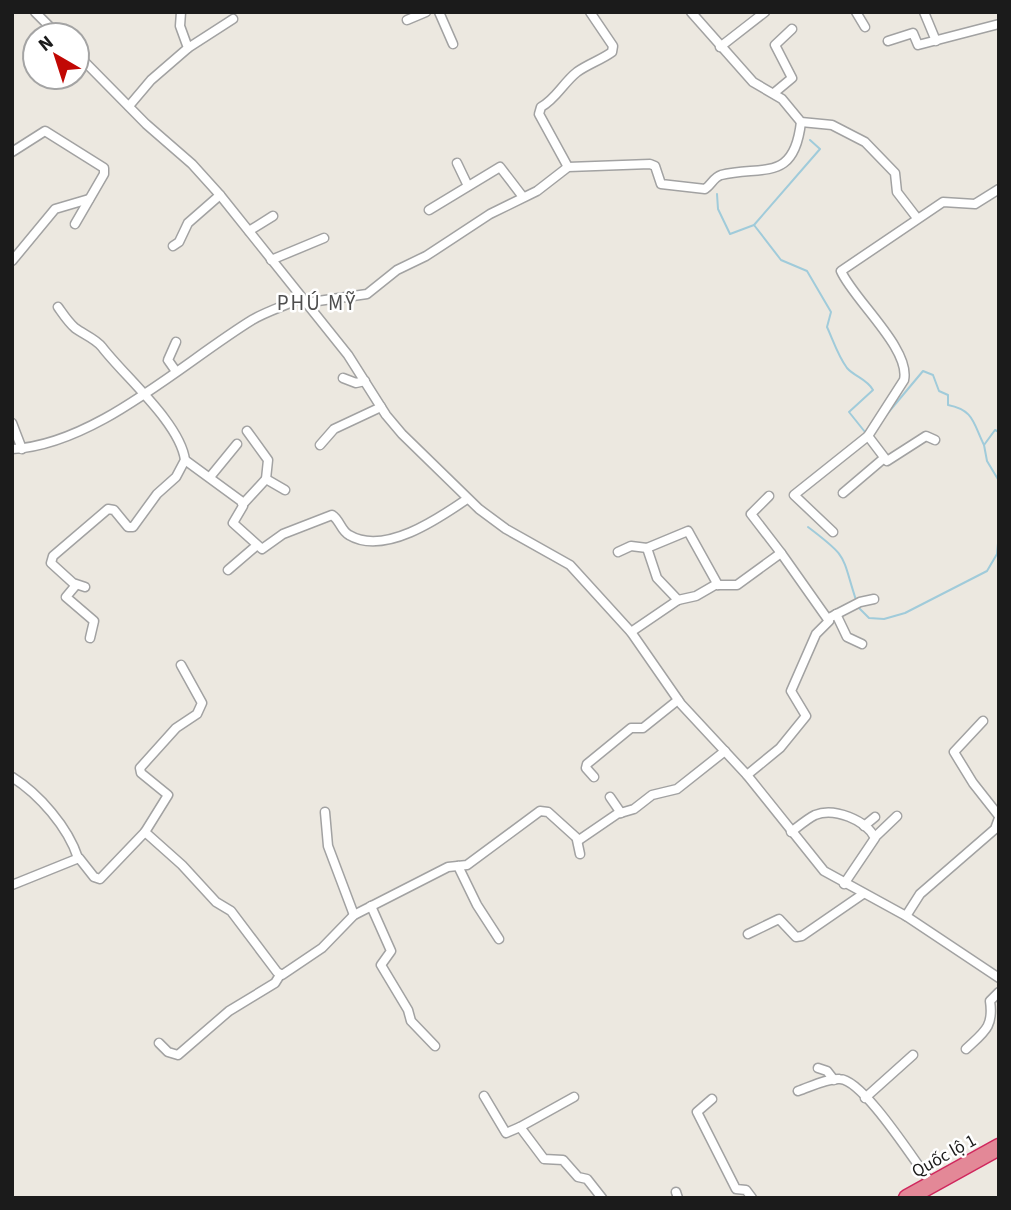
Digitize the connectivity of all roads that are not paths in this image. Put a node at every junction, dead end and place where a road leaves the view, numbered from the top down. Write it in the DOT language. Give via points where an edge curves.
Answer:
graph roads {
  1 [pos="181,12"];
  2 [pos="426,12"];
  3 [pos="439,12"];
  4 [pos="590,12"];
  5 [pos="691,12"];
  6 [pos="765,12"];
  7 [pos="856,12"];
  8 [pos="924,12"];
  9 [pos="233,19"];
  10 [pos="407,20"];
  11 [pos="999,24"];
  12 [pos="865,27"];
  13 [pos="792,29"];
  14 [pos="888,41"];
  15 [pos="936,41"];
  16 [pos="453,44"];
  17 [pos="720,47"];
  18 [pos="188,48"];
  19 [pos="91,68"];
  20 [pos="774,93"];
  21 [pos="129,106"];
  22 [pos="801,122"];
  23 [pos="12,152"];
  24 [pos="457,163"];
  25 [pos="568,167"];
  26 [pos="468,186"];
  27 [pos="999,189"];
  28 [pos="220,195"];
  29 [pos="523,197"];
  30 [pos="89,199"];
  31 [pos="429,210"];
  32 [pos="273,216"];
  33 [pos="917,218"];
  34 [pos="75,224"];
  35 [pos="249,230"];
  36 [pos="324,238"];
  37 [pos="173,246"];
  38 [pos="271,260"];
  39 [pos="12,261"];
  40 [pos="303,301"];
  41 [pos="58,307"];
  42 [pos="176,342"];
  43 [pos="175,370"];
  44 [pos="343,378"];
  45 [pos="365,381"];
  46 [pos="145,396"];
  47 [pos="381,407"];
  48 [pos="12,423"];
  49 [pos="247,431"];
  50 [pos="868,436"];
  51 [pos="935,439"];
  52 [pos="237,444"];
  53 [pos="320,445"];
  54 [pos="17,449"];
  55 [pos="883,459"];
  56 [pos="186,460"];
  57 [pos="210,477"];
  58 [pos="266,479"];
  59 [pos="285,490"];
  60 [pos="843,493"];
  61 [pos="769,496"];
  62 [pos="467,499"];
  63 [pos="243,504"];
  64 [pos="832,532"];
  65 [pos="256,545"];
  66 [pos="647,548"];
  67 [pos="618,552"];
  68 [pos="780,553"];
  69 [pos="228,570"];
  70 [pos="718,585"];
  71 [pos="874,599"];
  72 [pos="678,600"];
  73 [pos="833,616"];
  74 [pos="631,632"];
  75 [pos="90,638"];
  76 [pos="862,645"];
  77 [pos="181,665"];
  78 [pos="678,700"];
  79 [pos="983,720"];
  80 [pos="725,751"];
  81 [pos="747,775"];
  82 [pos="12,777"];
  83 [pos="594,777"];
  84 [pos="610,797"];
  85 [pos="325,812"];
  86 [pos="621,813"];
  87 [pos="897,816"];
  88 [pos="875,817"];
  89 [pos="999,817"];
  90 [pos="864,826"];
  91 [pos="145,832"];
  92 [pos="791,832"];
  93 [pos="875,836"];
  94 [pos="577,840"];
  95 [pos="580,854"];
  96 [pos="78,858"];
  97 [pos="458,866"];
  98 [pos="844,884"];
  99 [pos="12,886"];
  100 [pos="863,894"];
  101 [pos="371,906"];
  102 [pos="354,915"];
  103 [pos="906,916"];
  104 [pos="748,934"];
  105 [pos="499,939"];
  106 [pos="281,975"];
  107 [pos="999,978"];
  108 [pos="999,992"];
  109 [pos="159,1042"];
  110 [pos="435,1046"];
  111 [pos="966,1049"];
  112 [pos="913,1055"];
  113 [pos="818,1068"];
  114 [pos="834,1080"];
  115 [pos="798,1091"];
  116 [pos="484,1096"];
  117 [pos="574,1097"];
  118 [pos="865,1098"];
  119 [pos="712,1099"];
  120 [pos="520,1127"];
  121 [pos="999,1147"];
  122 [pos="999,1158"];
  123 [pos="930,1191"];
  124 [pos="602,1198"];
  125 [pos="752,1198"];
  126 [pos="907,1198"];
  1 -- 18 [label="street" via="180,26"];
  2 -- 10 [label="street"];
  3 -- 16 [label="street"];
  4 -- 25 [label="street" via="612,51 575,75 539,114"];
  5 -- 17 [label="street"];
  6 -- 17 [label="street"];
  7 -- 12 [label="street"];
  8 -- 15 [label="street"];
  9 -- 18 [label="street"];
  11 -- 15 [label="street"];
  13 -- 20 [label="street" via="775,45 792,78"];
  14 -- 15 [label="street" via="913,33 918,45"];
  17 -- 20 [label="street" via="753,82"];
  18 -- 21 [label="street" via="156,74"];
  19 -- 21 [label="street"];
  20 -- 22 [label="street"];
  21 -- 28 [label="street"];
  22 -- 25 [label="street" via="798,140 782,165 720,175 705,190 662,184 650,164"];
  22 -- 33 [label="street" via="832,125 865,142 895,173 897,192"];
  23 -- 30 [label="street" via="45,131 99,162 105,172"];
  24 -- 26 [label="street"];
  25 -- 29 [label="street"];
  26 -- 29 [label="street" via="500,167"];
  26 -- 31 [label="street"];
  27 -- 33 [label="street" via="975,204 943,202"];
  28 -- 35 [label="street"];
  28 -- 37 [label="street" via="188,223"];
  29 -- 40 [label="street" via="397,270 367,294"];
  30 -- 34 [label="street"];
  30 -- 39 [label="street" via="55,209"];
  32 -- 35 [label="street"];
  33 -- 50 [label="street" via="841,271 886,332 906,372"];
  35 -- 38 [label="street"];
  36 -- 38 [label="street"];
  38 -- 40 [label="street"];
  40 -- 43 [label="street" via="257,317"];
  40 -- 45 [label="street"];
  41 -- 46 [label="street"];
  42 -- 43 [label="street" via="168,360"];
  43 -- 46 [label="street"];
  44 -- 45 [label="street"];
  45 -- 47 [label="street"];
  46 -- 54 [label="street" via="57,442"];
  46 -- 56 [label="street" via="181,442"];
  47 -- 53 [label="street" via="334,429"];
  47 -- 62 [label="street"];
  48 -- 54 [label="street"];
  49 -- 58 [label="street" via="268,460"];
  50 -- 55 [label="street"];
  50 -- 64 [label="street" via="794,495"];
  51 -- 55 [label="street" via="926,436 894,459"];
  52 -- 57 [label="street"];
  55 -- 60 [label="street"];
  56 -- 57 [label="street"];
  56 -- 75 [label="street" via="133,527 108,509 52,556 51,563 81,586 66,597 94,621"];
  57 -- 63 [label="street"];
  58 -- 59 [label="street"];
  58 -- 63 [label="street"];
  61 -- 68 [label="street" via="751,514"];
  62 -- 65 [label="street" via="423,528 380,542 350,536 332,515 284,534 264,548"];
  62 -- 74 [label="street" via="506,529 567,562"];
  63 -- 65 [label="street" via="233,523"];
  65 -- 69 [label="street"];
  66 -- 67 [label="street" via="631,546"];
  66 -- 70 [label="street" via="688,531"];
  66 -- 72 [label="street" via="657,578"];
  68 -- 70 [label="street" via="737,585"];
  68 -- 73 [label="street"];
  70 -- 72 [label="street"];
  71 -- 73 [label="street"];
  72 -- 74 [label="street"];
  73 -- 76 [label="street" via="847,637"];
  73 -- 81 [label="street" via="816,634 791,691 806,716 780,748"];
  74 -- 78 [label="street"];
  77 -- 91 [label="street" via="202,703 197,714 176,728 140,768 168,795"];
  78 -- 80 [label="street"];
  78 -- 83 [label="street" via="643,728 631,728 587,764"];
  79 -- 89 [label="street" via="954,752"];
  80 -- 81 [label="street"];
  80 -- 86 [label="street" via="677,789 654,794"];
  81 -- 92 [label="street"];
  82 -- 96 [label="street" via="37,796"];
  84 -- 86 [label="street"];
  85 -- 102 [label="street" via="328,846"];
  86 -- 94 [label="street"];
  87 -- 93 [label="street"];
  88 -- 90 [label="street"];
  89 -- 103 [label="street" via="995,829 920,894"];
  90 -- 92 [label="street" via="831,813 813,816"];
  90 -- 93 [label="street"];
  91 -- 96 [label="street" via="100,879"];
  91 -- 106 [label="street" via="216,902 231,911"];
  92 -- 98 [label="street" via="824,871"];
  93 -- 98 [label="street"];
  94 -- 95 [label="street"];
  94 -- 97 [label="street" via="543,811 472,862"];
  96 -- 99 [label="street"];
  97 -- 101 [label="street"];
  97 -- 105 [label="street"];
  98 -- 100 [label="street"];
  100 -- 103 [label="street"];
  100 -- 104 [label="street" via="802,936 796,937 779,919"];
  101 -- 102 [label="street"];
  101 -- 110 [label="street" via="391,951 381,965 411,1021"];
  102 -- 106 [label="street" via="322,948"];
  103 -- 107 [label="street"];
  106 -- 109 [label="street" via="178,1055"];
  108 -- 111 [label="street" via="990,1001 993,1013 987,1029"];
  112 -- 118 [label="street"];
  113 -- 114 [label="street"];
  114 -- 115 [label="street"];
  114 -- 118 [label="street" via="848,1081"];
  116 -- 120 [label="street" via="506,1133"];
  117 -- 120 [label="street"];
  118 -- 123 [label="street"];
  119 -- 125 [label="street" via="696,1112 736,1189 746,1190"];
  120 -- 124 [label="street" via="544,1160 563,1160"];
  121 -- 123 [label="highway, Quốc lộ 1"];
  122 -- 123 [label="highway, Quốc lộ 1"];
  123 -- 126 [label="highway, Quốc lộ 1"];
}
